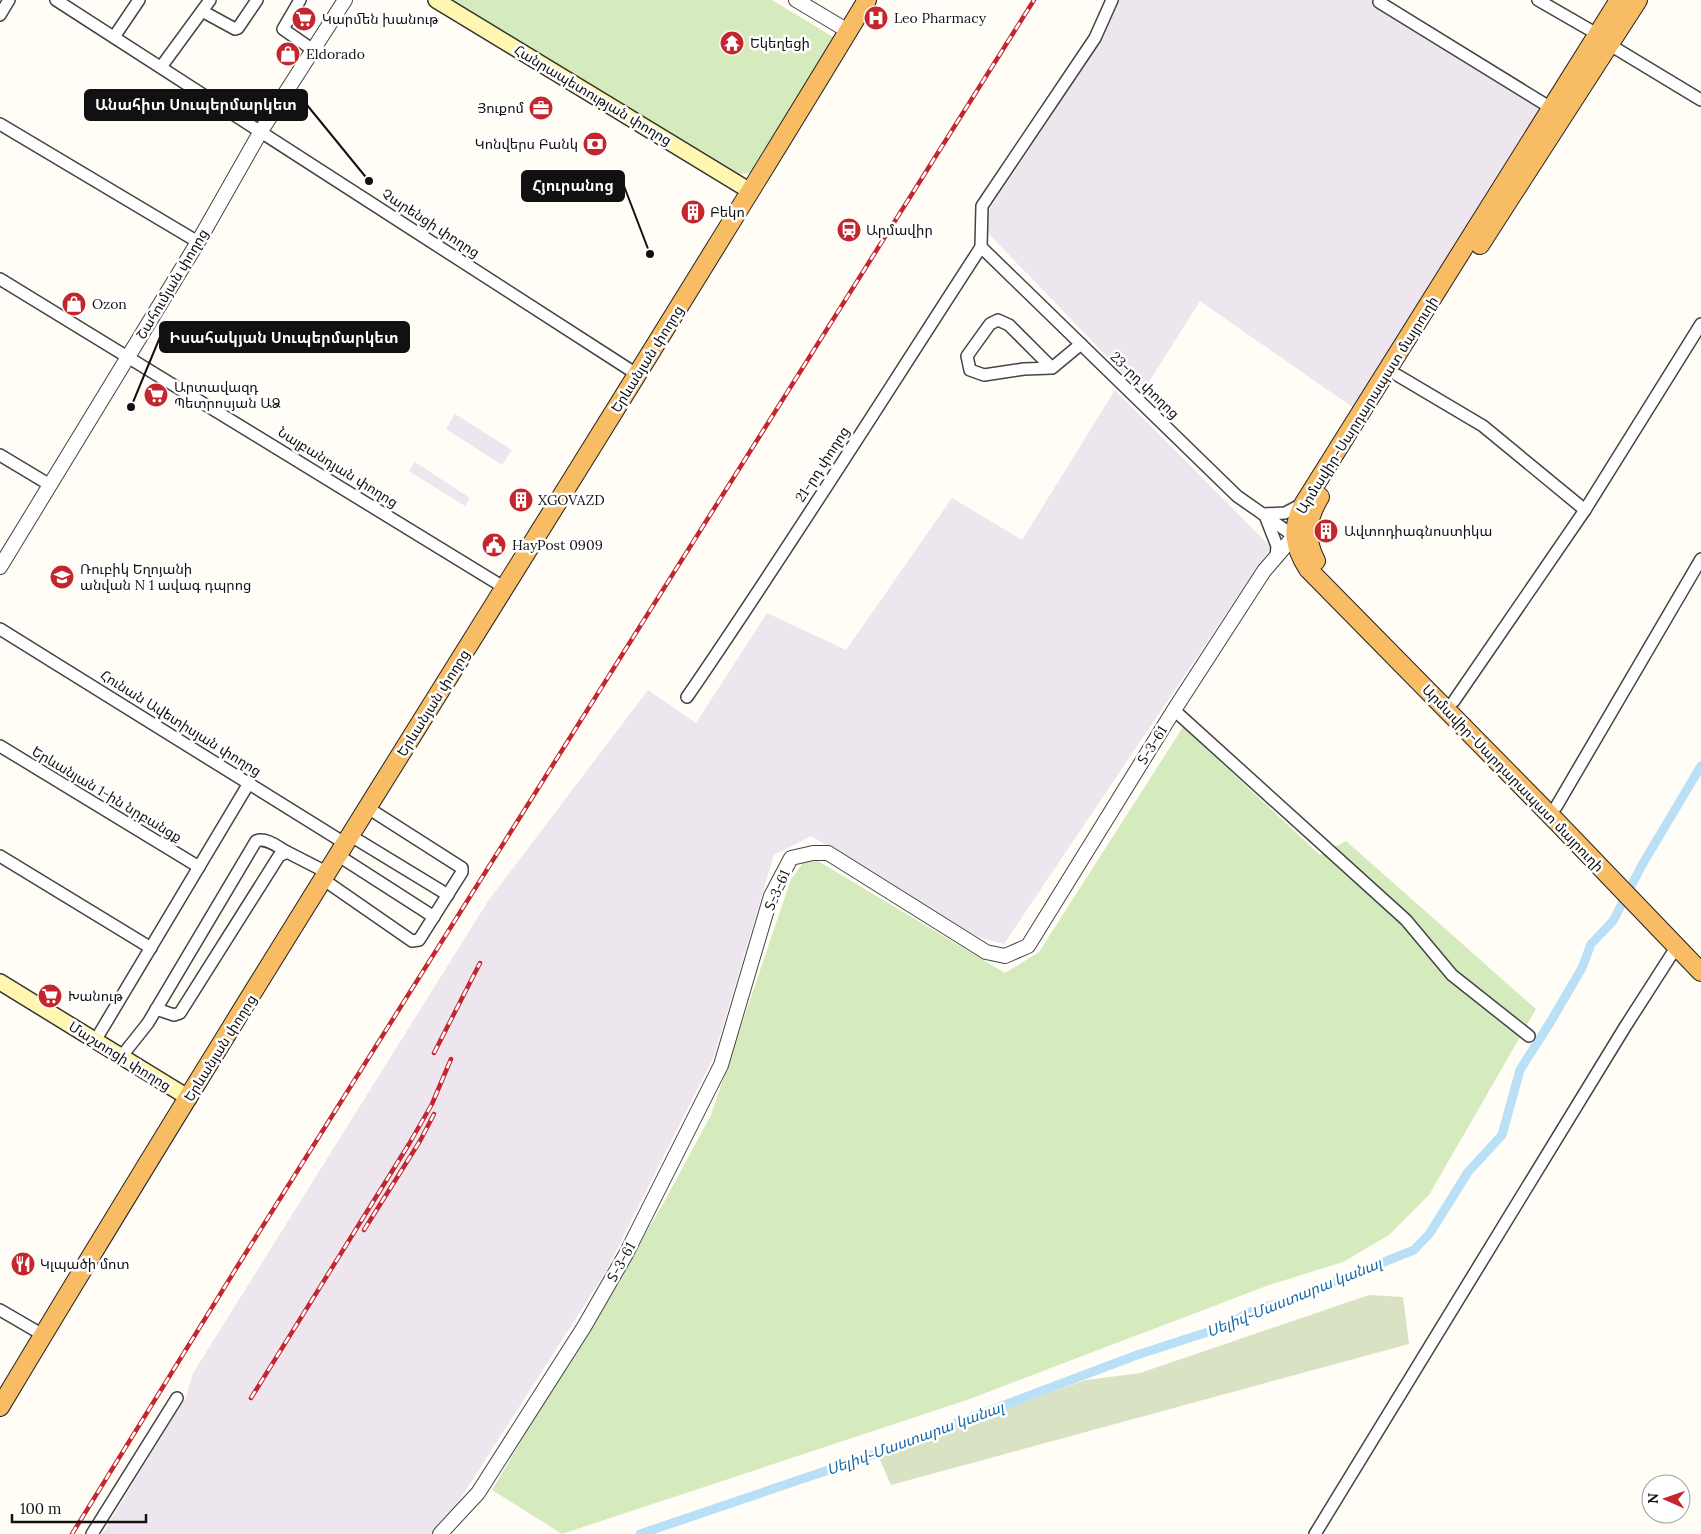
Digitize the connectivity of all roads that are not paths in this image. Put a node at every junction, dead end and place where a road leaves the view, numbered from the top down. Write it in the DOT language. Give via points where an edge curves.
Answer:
graph roads {
  1 [pos="9,0"];
  2 [pos="56,0"];
  3 [pos="139,0"];
  4 [pos="210,0"];
  5 [pos="257,0"];
  6 [pos="300,0"];
  7 [pos="344,0"];
  8 [pos="436,0"];
  9 [pos="796,0"];
  10 [pos="867,0"];
  11 [pos="1112,0"];
  12 [pos="1538,0"];
  13 [pos="1619,0"];
  14 [pos="1638,0"];
  15 [pos="1379,2"];
  16 [pos="202,11"];
  17 [pos="0,14"];
  18 [pos="848,31"];
  19 [pos="114,37"];
  20 [pos="1603,39"];
  21 [pos="313,50"];
  22 [pos="160,67"];
  23 [pos="1701,100"];
  24 [pos="1551,108"];
  25 [pos="0,124"];
  26 [pos="261,131"];
  27 [pos="750,191"];
  28 [pos="198,242"];
  29 [pos="981,247"];
  30 [pos="1460,266"];
  31 [pos="0,279"];
  32 [pos="1701,324"];
  33 [pos="1081,344"];
  34 [pos="129,356"];
  35 [pos="1052,368"];
  36 [pos="638,375"];
  37 [pos="1397,376"];
  38 [pos="0,455"];
  39 [pos="50,486"];
  40 [pos="1304,503"];
  41 [pos="1585,510"];
  42 [pos="1264,514"];
  43 [pos="1301,536"];
  44 [pos="1276,558"];
  45 [pos="1701,559"];
  46 [pos="0,568"];
  47 [pos="1308,568"];
  48 [pos="505,588"];
  49 [pos="0,628"];
  50 [pos="687,697"];
  51 [pos="1454,701"];
  52 [pos="1174,710"];
  53 [pos="0,746"];
  54 [pos="249,784"];
  55 [pos="368,808"];
  56 [pos="1556,808"];
  57 [pos="345,845"];
  58 [pos="287,852"];
  59 [pos="0,856"];
  60 [pos="199,867"];
  61 [pos="1615,874"];
  62 [pos="326,876"];
  63 [pos="448,895"];
  64 [pos="1639,900"];
  65 [pos="434,917"];
  66 [pos="1677,946"];
  67 [pos="151,948"];
  68 [pos="1701,954"];
  69 [pos="1701,972"];
  70 [pos="0,982"];
  71 [pos="156,1009"];
  72 [pos="1529,1036"];
  73 [pos="95,1041"];
  74 [pos="121,1057"];
  75 [pos="189,1098"];
  76 [pos="0,1310"];
  77 [pos="43,1335"];
  78 [pos="177,1398"];
  79 [pos="0,1407"];
  80 [pos="92,1534"];
  81 [pos="440,1534"];
  82 [pos="1315,1534"];
  1 -- 17 [label="street"];
  2 -- 19 [label="street, Չարենցի փողոց"];
  3 -- 19 [label="street"];
  4 -- 16 [label="street"];
  5 -- 16 [label="street" via="235,29"];
  6 -- 21 [label="street" via="283,29"];
  7 -- 21 [label="street, Շահումյան փողոց"];
  8 -- 27 [label="main road, Հանրապետության փողոց"];
  9 -- 18 [label="street"];
  10 -- 18 [label="highway, Երևանյան փողոց"];
  11 -- 29 [label="street" via="1094,38 982,206"];
  12 -- 20 [label="street"];
  13 -- 20 [label="highway, Արմավիր-Սարդարապատ մայրուղի"];
  14 -- 20 [label="highway, Արմավիր-Սարդարապատ մայրուղի"];
  15 -- 24 [label="street"];
  16 -- 22 [label="street"];
  18 -- 27 [label="highway, Երևանյան փողոց"];
  19 -- 22 [label="street, Չարենցի փողոց"];
  20 -- 23 [label="street"];
  20 -- 24 [label="highway, Արմավիր-Սարդարապատ մայրուղի"];
  20 -- 30 [label="highway, Արմավիր-Սարդարապատ մայրուղի"];
  21 -- 26 [label="street, Շահումյան փողոց"];
  22 -- 26 [label="street, Չարենցի փողոց"];
  24 -- 30 [label="highway, Արմավիր-Սարդարապատ մայրուղի"];
  25 -- 28 [label="street"];
  26 -- 28 [label="street, Շահումյան փողոց"];
  26 -- 36 [label="street, Չարենցի փողոց"];
  27 -- 36 [label="highway, Երևանյան փողոց"];
  28 -- 34 [label="street, Շահումյան փողոց"];
  29 -- 33 [label="street, 23-րդ փողոց"];
  29 -- 50 [label="street, 21-րդ փողոց" via="762,587"];
  30 -- 37 [label="highway, Արմավիր-Սարդարապատ մայրուղի"];
  30 -- 40 [label="highway, Արմավիր-Սարդարապատ մայրուղի"];
  31 -- 34 [label="street, Նալբանդյան փողոց"];
  32 -- 41 [label="street"];
  33 -- 35 [label="street"];
  33 -- 42 [label="street, 23-րդ փողոց" via="1237,496"];
  34 -- 39 [label="street, Շահումյան փողոց"];
  34 -- 48 [label="street, Նալբանդյան փողոց"];
  35 -- 35 [label="street" via="984,375 970,370 967,356 990,324 998,320 1009,326"];
  36 -- 48 [label="highway, Երևանյան փողոց"];
  37 -- 41 [label="street" via="1482,426"];
  37 -- 43 [label="highway, Արմավիր-Սարդարապատ մայրուղի" via="1316,504"];
  38 -- 39 [label="street"];
  39 -- 46 [label="street, Շահումյան փողոց"];
  40 -- 42 [label="street" via="1285,513"];
  40 -- 43 [label="highway, Արմավիր-Սարդարապատ մայրուղի" via="1295,525"];
  41 -- 51 [label="street"];
  42 -- 43 [label="street, 23-րդ փողոց"];
  42 -- 44 [label="street" via="1277,546"];
  43 -- 44 [label="street, Տ-3-61 / Տ-3-61"];
  43 -- 47 [label="highway, Արմավիր-Սարդարապատ մայրուղի" via="1300,556"];
  43 -- 51 [label="highway, Արմավիր-Սարդարապատ մայրուղի" via="1330,578"];
  44 -- 47 [label="street" via="1289,556"];
  44 -- 52 [label="street, Տ-3-61 / Տ-3-61" via="1264,571"];
  45 -- 56 [label="street"];
  47 -- 61 [label="highway, Արմավիր-Սարդարապատ մայրուղի"];
  48 -- 55 [label="highway, Երևանյան փողոց"];
  49 -- 54 [label="street, Հունան Ավետիսյան փողոց"];
  51 -- 56 [label="highway, Արմավիր-Սարդարապատ մայրուղի"];
  52 -- 72 [label="street" via="1406,920 1452,975"];
  52 -- 81 [label="street, Տ-3-61 / Տ-3-61" via="1028,946 1006,956 986,952 828,853 791,858 771,896 721,1065 626,1254 584,1327 478,1492"];
  53 -- 60 [label="street, Երևանյան 1-ին նրբանցք"];
  54 -- 57 [label="street, Հունան Ավետիսյան փողոց"];
  54 -- 60 [label="street"];
  55 -- 57 [label="highway, Երևանյան փողոց"];
  55 -- 63 [label="street" via="462,868"];
  56 -- 61 [label="highway, Արմավիր-Սարդարապատ մայրուղի"];
  57 -- 62 [label="highway, Երևանյան փողոց"];
  57 -- 63 [label="street"];
  57 -- 65 [label="street"];
  58 -- 62 [label="street"];
  58 -- 71 [label="street" via="279,856 259,885 180,1013 174,1016"];
  58 -- 71 [label="street" via="260,839 256,841"];
  59 -- 67 [label="street"];
  60 -- 67 [label="street"];
  61 -- 64 [label="highway, Արմավիր-Սարդարապատ մայրուղի"];
  62 -- 65 [label="street" via="412,941 418,940"];
  62 -- 75 [label="highway, Երևանյան փողոց"];
  63 -- 65 [label="street"];
  64 -- 66 [label="highway"];
  64 -- 68 [label="highway"];
  66 -- 69 [label="highway"];
  66 -- 82 [label="street"];
  67 -- 73 [label="street"];
  70 -- 73 [label="main road, Մաշտոցի փողոց"];
  71 -- 74 [label="street"];
  73 -- 74 [label="main road, Մաշտոցի փողոց"];
  74 -- 75 [label="main road, Մաշտոցի փողոց"];
  75 -- 77 [label="highway, Երևանյան փողոց"];
  76 -- 77 [label="street"];
  77 -- 79 [label="highway, Երևանյան փողոց"];
  78 -- 80 [label="street"];
}
